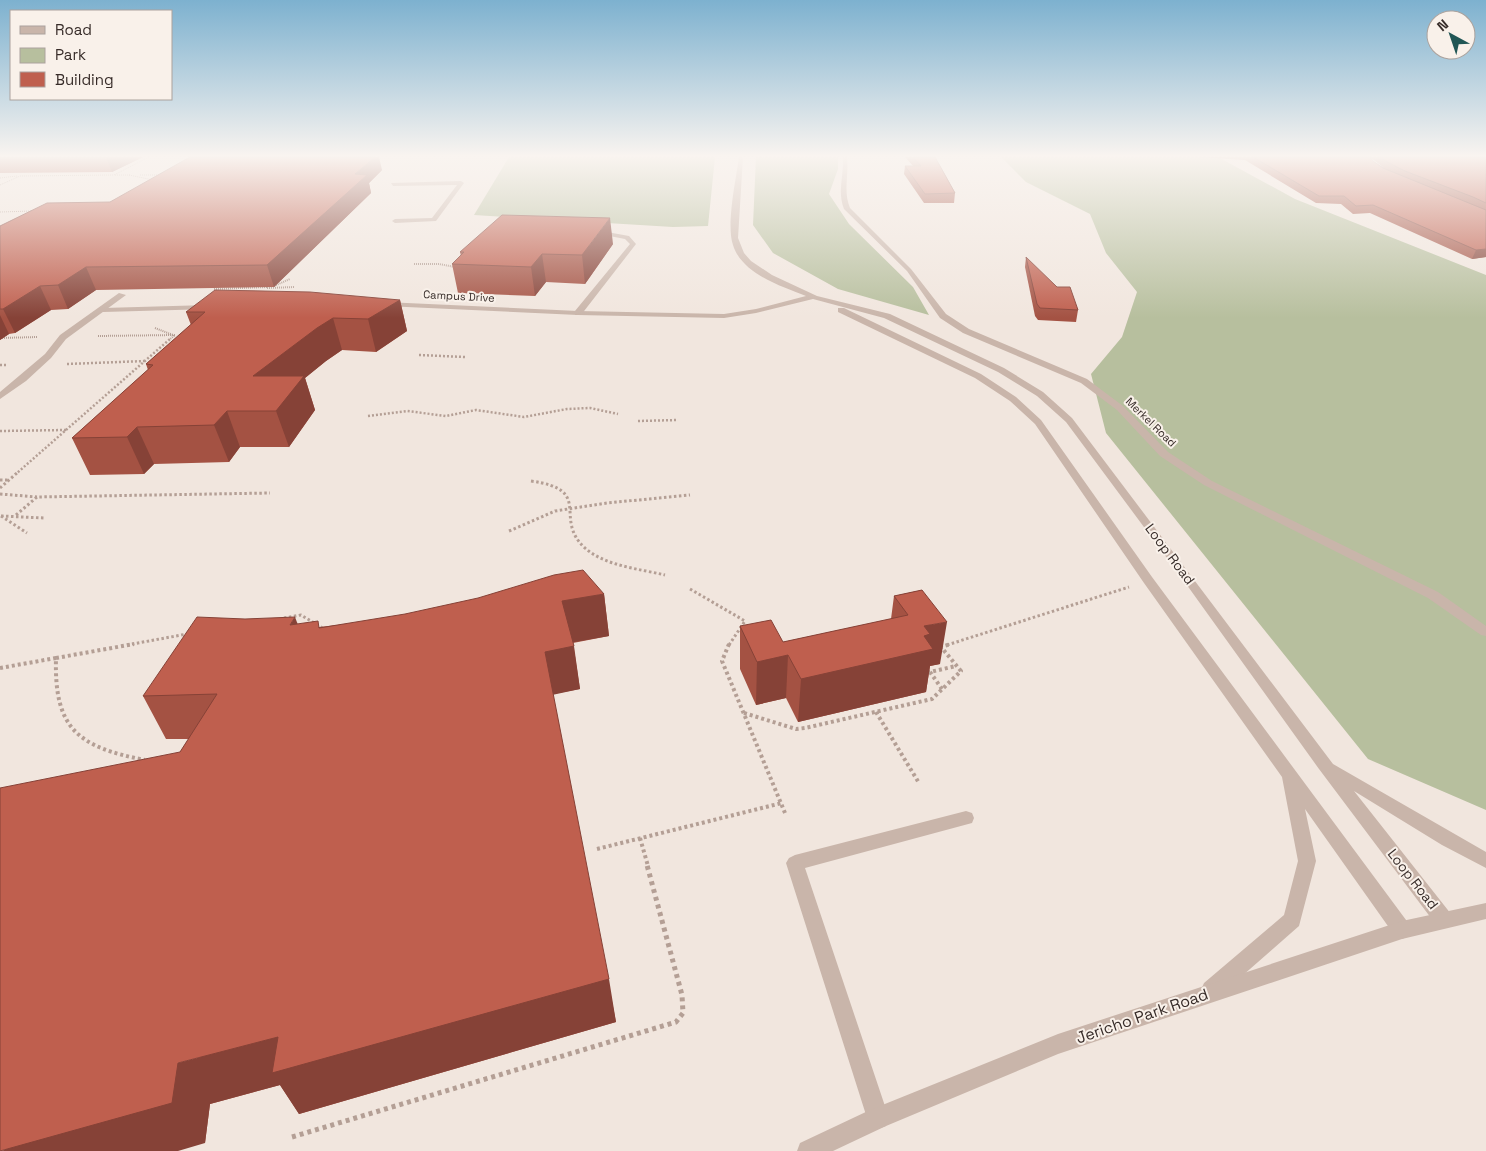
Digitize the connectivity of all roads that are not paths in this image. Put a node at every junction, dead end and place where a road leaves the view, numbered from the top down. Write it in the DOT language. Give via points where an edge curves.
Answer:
graph roads {
  1 [pos="441,211"];
  2 [pos="737,211"];
  3 [pos="849,211"];
  4 [pos="395,221"];
  5 [pos="585,231"];
  6 [pos="122,295"];
  7 [pos="812,297"];
  8 [pos="378,305"];
  9 [pos="227,307"];
  10 [pos="103,310"];
  11 [pos="578,313"];
  12 [pos="0,396"];
  13 [pos="1486,632"];
  14 [pos="1326,765"];
  15 [pos="1289,771"];
  16 [pos="966,818"];
  17 [pos="1486,861"];
  18 [pos="1486,911"];
  19 [pos="1444,920"];
  20 [pos="1402,930"];
  21 [pos="1205,995"];
  22 [pos="878,1118"];
  23 [pos="808,1151"];
  1 -- 4 [label="street" via="434,220"];
  2 -- 7 [label="street, Loop Road" via="736,244 741,255 750,265 775,280"];
  3 -- 13 [label="street, Merkel Road" via="909,270 943,316 966,331 1084,381 1120,408 1164,454 1208,483 1433,595"];
  5 -- 11 [label="street" via="621,236 632,240 633,244"];
  6 -- 10 [label="street"];
  7 -- 11 [label="street, Campus Drive" via="724,316"];
  7 -- 14 [label="street, Loop Road" via="888,316 962,351 1040,394 1069,420"];
  7 -- 15 [label="street, Loop Road" via="978,376 1013,399 1038,422 1148,580"];
  8 -- 11 [label="street, Campus Drive"];
  9 -- 10 [label="street"];
  10 -- 12 [label="street" via="63,337 24,380"];
  14 -- 17 [label="street"];
  14 -- 19 [label="street, Loop Road"];
  15 -- 20 [label="street, Loop Road"];
  15 -- 21 [label="street" via="1306,861 1292,920"];
  16 -- 22 [label="street" via="795,864"];
  18 -- 19 [label="street, Jericho Park Road"];
  19 -- 20 [label="street, Jericho Park Road"];
  20 -- 21 [label="street, Jericho Park Road"];
  21 -- 22 [label="street, Jericho Park Road" via="1058,1044"];
  22 -- 23 [label="street, Jericho Park Road"];
}
